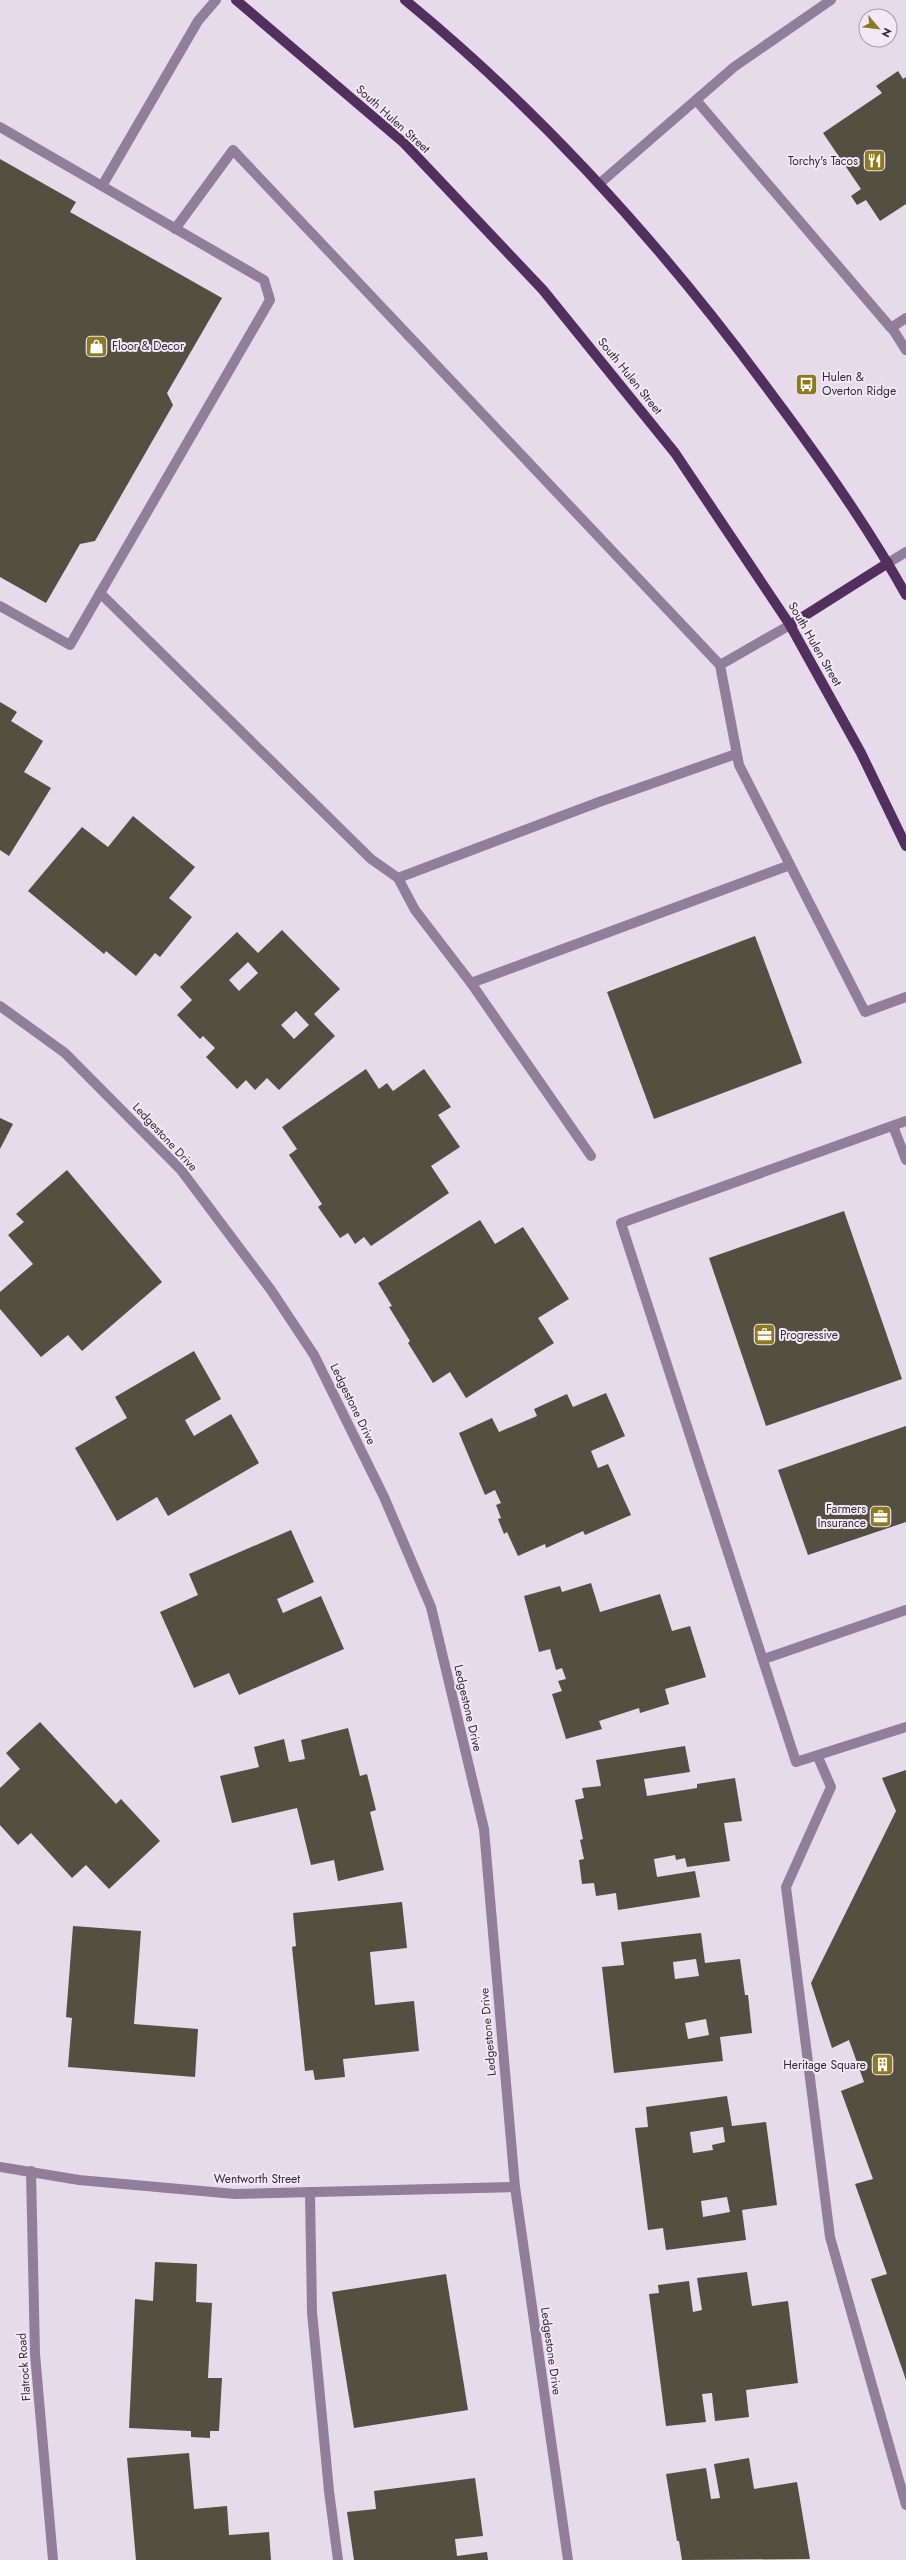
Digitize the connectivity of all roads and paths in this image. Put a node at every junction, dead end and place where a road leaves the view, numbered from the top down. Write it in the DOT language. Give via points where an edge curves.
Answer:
graph roads {
  1 [pos="216,0"];
  2 [pos="236,0"];
  3 [pos="405,0"];
  4 [pos="831,0"];
  5 [pos="696,100"];
  6 [pos="0,127"];
  7 [pos="599,184"];
  8 [pos="102,186"];
  9 [pos="175,229"];
  10 [pos="906,318"];
  11 [pos="892,328"];
  12 [pos="906,350"];
  13 [pos="906,552"];
  14 [pos="888,563"];
  15 [pos="100,593"];
  16 [pos="906,595"];
  17 [pos="0,606"];
  18 [pos="790,624"];
  19 [pos="720,665"];
  20 [pos="736,754"];
  21 [pos="906,846"];
  22 [pos="790,865"];
  23 [pos="398,878"];
  24 [pos="471,983"];
  25 [pos="906,996"];
  26 [pos="0,1006"];
  27 [pos="906,1121"];
  28 [pos="893,1126"];
  29 [pos="592,1156"];
  30 [pos="906,1160"];
  31 [pos="906,1610"];
  32 [pos="764,1659"];
  33 [pos="906,1727"];
  34 [pos="818,1757"];
  35 [pos="0,2167"];
  36 [pos="31,2171"];
  37 [pos="515,2187"];
  38 [pos="310,2192"];
  39 [pos="906,2505"];
  40 [pos="52,2560"];
  41 [pos="338,2560"];
  42 [pos="568,2560"];
  1 -- 8 [label="street" via="198,21"];
  2 -- 18 [label="main road, South Hulen Street" via="404,143 543,290 675,453"];
  3 -- 7 [label="main road" via="515,96"];
  4 -- 5 [label="street" via="734,67"];
  5 -- 7 [label="street"];
  5 -- 11 [label="street"];
  6 -- 8 [label="street"];
  7 -- 14 [label="main road" via="658,250 742,353 826,467"];
  8 -- 9 [label="street"];
  9 -- 15 [label="street" via="264,280 270,300"];
  9 -- 19 [label="street" via="234,150"];
  10 -- 11 [label="street"];
  11 -- 12 [label="street"];
  13 -- 14 [label="street"];
  14 -- 16 [label="main road"];
  14 -- 18 [label="main road"];
  15 -- 17 [label="street" via="70,645"];
  15 -- 23 [label="street" via="371,859"];
  18 -- 19 [label="street"];
  18 -- 21 [label="main road, South Hulen Street" via="861,753"];
  19 -- 20 [label="street"];
  20 -- 22 [label="street" via="739,765"];
  20 -- 23 [label="street"];
  22 -- 24 [label="street"];
  22 -- 25 [label="street" via="865,1012"];
  23 -- 24 [label="street" via="415,910"];
  24 -- 29 [label="street"];
  26 -- 37 [label="street, Ledgestone Drive" via="65,1053 181,1170 271,1290 314,1355 384,1497 431,1607 484,1829"];
  27 -- 28 [label="street"];
  28 -- 30 [label="street"];
  28 -- 32 [label="street" via="621,1223"];
  31 -- 32 [label="street"];
  32 -- 34 [label="street" via="796,1762"];
  33 -- 34 [label="street"];
  34 -- 39 [label="street" via="831,1787 786,1887 830,2237"];
  35 -- 36 [label="street, Wentworth Street"];
  36 -- 38 [label="street, Wentworth Street" via="79,2180 235,2194"];
  36 -- 40 [label="street, Flatrock Road" via="35,2354"];
  37 -- 38 [label="street, Wentworth Street"];
  37 -- 42 [label="street, Ledgestone Drive"];
  38 -- 41 [label="street" via="312,2312"];
}
